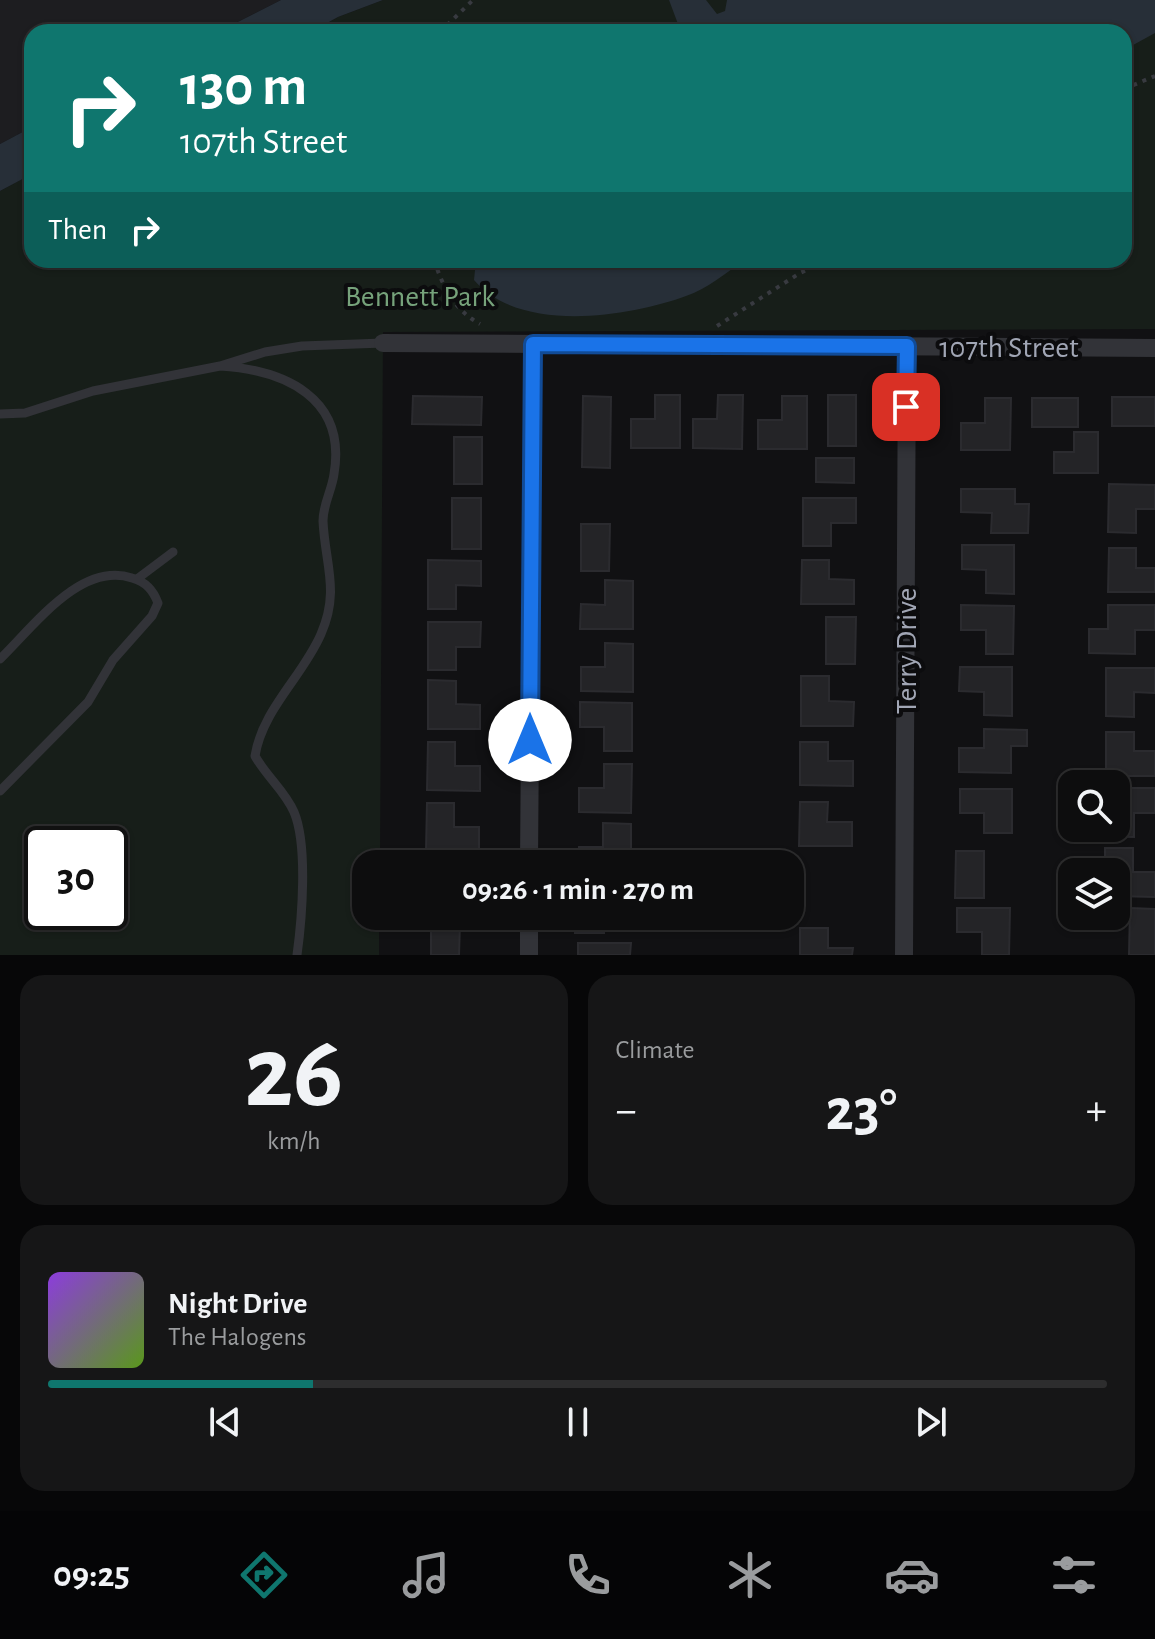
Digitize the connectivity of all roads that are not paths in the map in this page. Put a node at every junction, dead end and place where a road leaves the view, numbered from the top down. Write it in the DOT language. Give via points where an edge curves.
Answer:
graph roads {
  1 [pos="383,343"];
  2 [pos="525,344"];
  3 [pos="907,346"];
  4 [pos="1155,348"];
  5 [pos="220,366"];
  6 [pos="0,414"];
  7 [pos="173,552"];
  8 [pos="137,579"];
  9 [pos="0,659"];
  10 [pos="0,791"];
  11 [pos="529,850"];
  12 [pos="529,930"];
  13 [pos="297,955"];
  14 [pos="529,955"];
  15 [pos="904,955"];
  1 -- 2 [label="street, 107th Street"];
  1 -- 5 [label="lane" via="302,346"];
  2 -- 3 [label="street, 107th Street"];
  2 -- 11 [label="street"];
  3 -- 4 [label="street, 107th Street"];
  3 -- 15 [label="street, Terry Drive"];
  5 -- 6 [label="lane" via="93,391 25,413"];
  5 -- 13 [label="lane" via="273,373 292,383 312,397 334,429 334,475 323,519 332,604 321,635 262,729 255,756 287,798 299,827"];
  7 -- 8 [label="lane"];
  8 -- 9 [label="lane" via="120,574 92,577"];
  8 -- 10 [label="lane" via="154,592 158,603 152,616 113,660 88,702"];
  12 -- 14 [label="street"];
}
